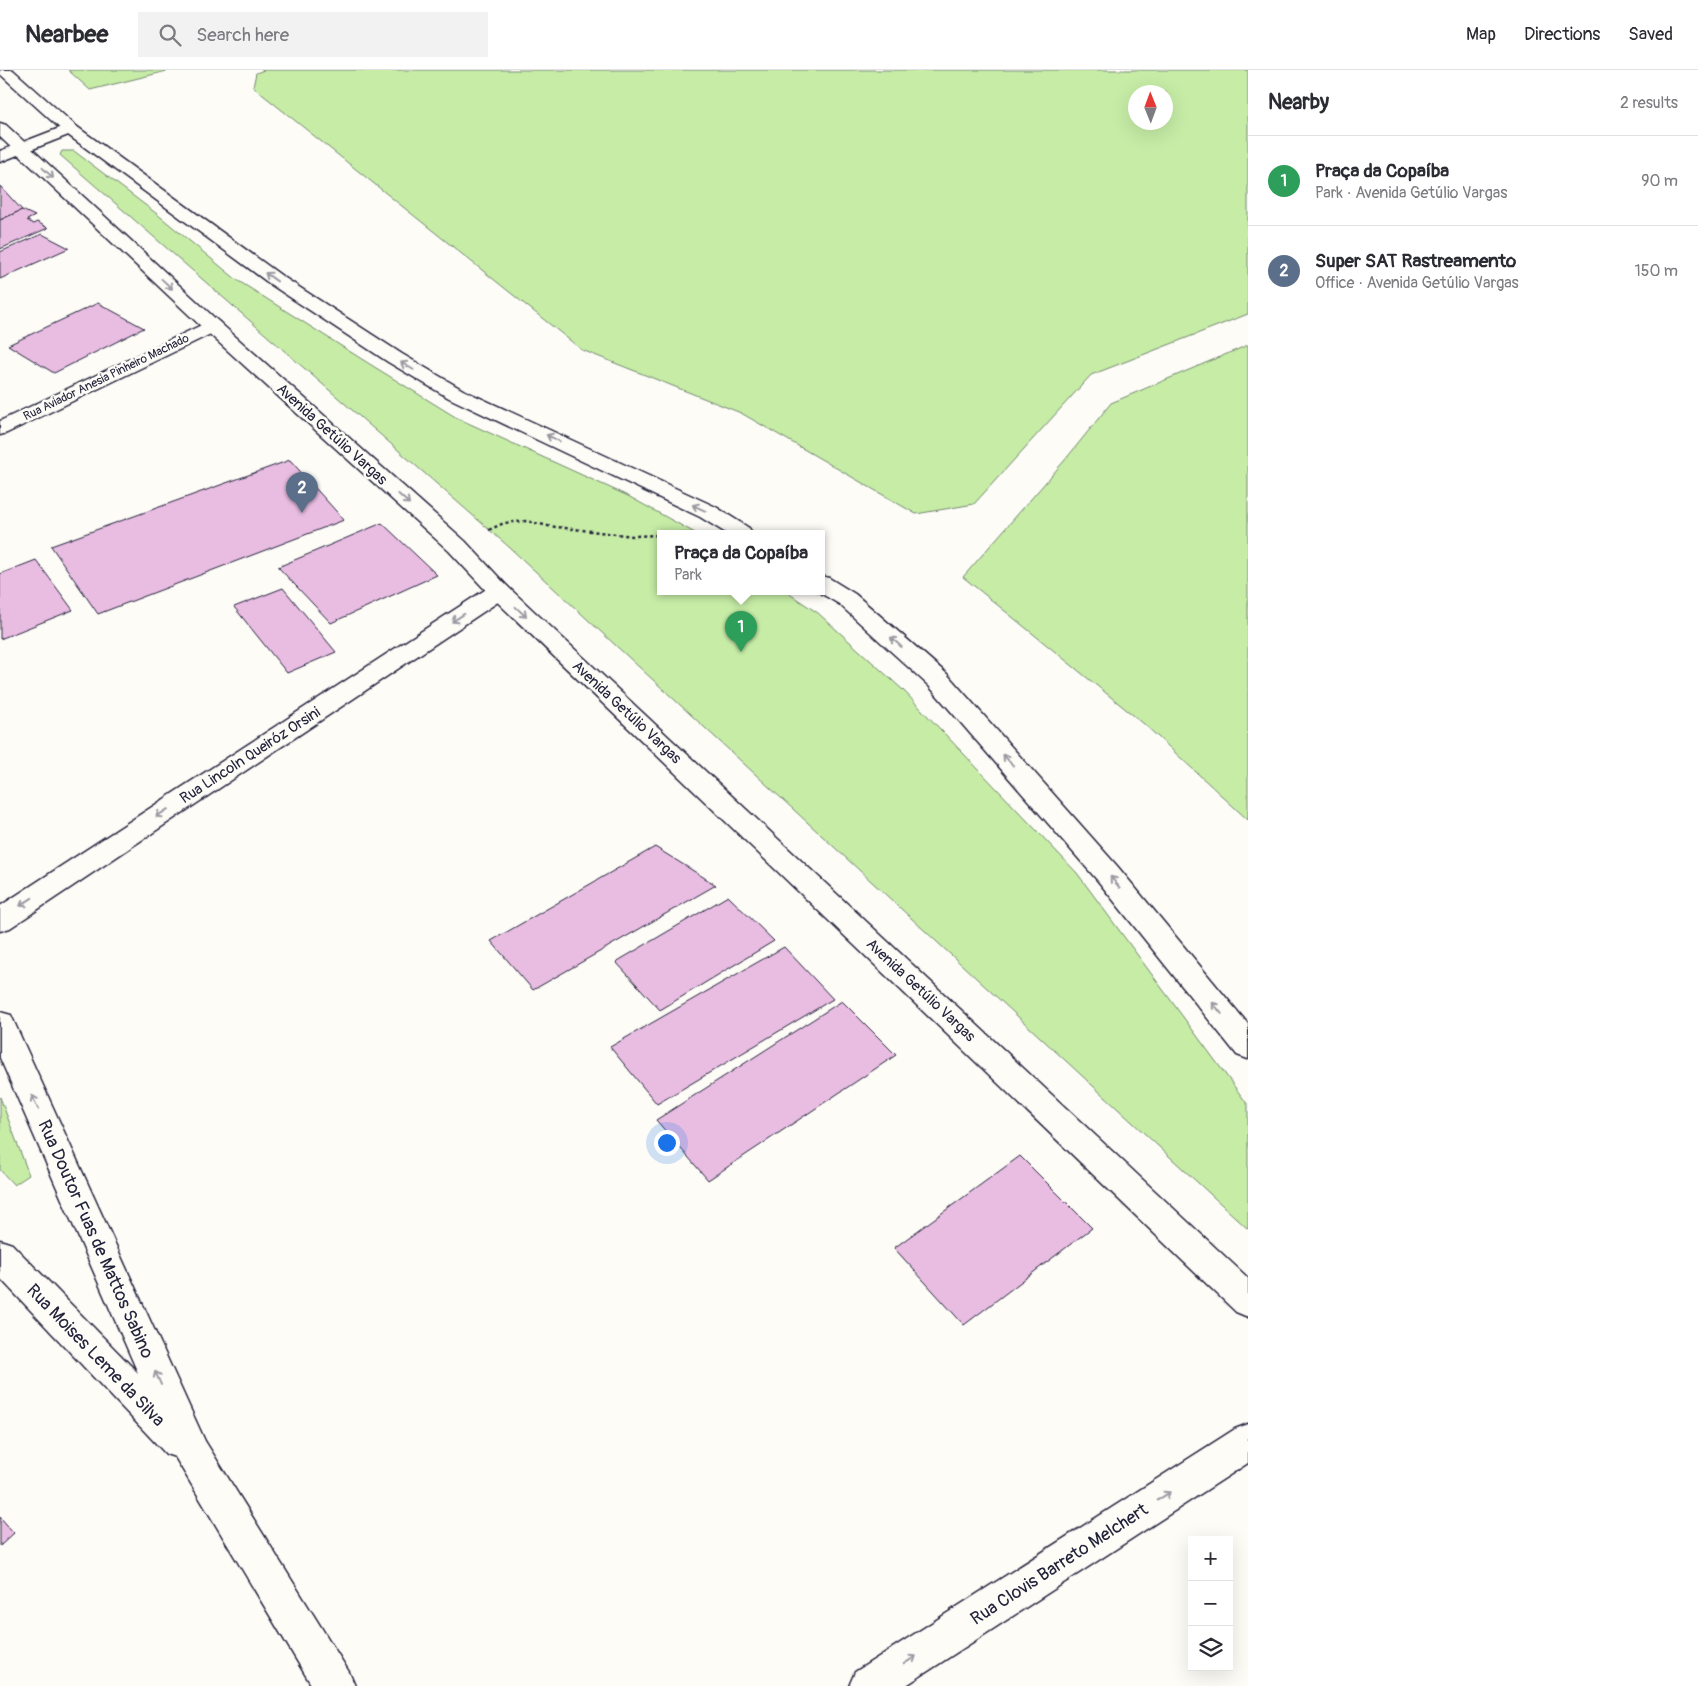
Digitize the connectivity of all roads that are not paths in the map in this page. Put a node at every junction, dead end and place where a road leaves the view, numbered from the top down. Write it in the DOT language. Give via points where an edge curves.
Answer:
graph roads {
  1 [pos="4,70"];
  2 [pos="0,128"];
  3 [pos="70,130"];
  4 [pos="11,153"];
  5 [pos="212,326"];
  6 [pos="0,429"];
  7 [pos="736,530"];
  8 [pos="825,585"];
  9 [pos="499,591"];
  10 [pos="0,920"];
  11 [pos="0,1024"];
  12 [pos="1248,1046"];
  13 [pos="0,1255"];
  14 [pos="1248,1301"];
  15 [pos="1248,1442"];
  16 [pos="192,1454"];
  17 [pos="335,1686"];
  18 [pos="869,1686"];
  1 -- 3 [label="main road"];
  2 -- 4 [label="main road, Avenida Getúlio Vargas"];
  3 -- 4 [label="main road"];
  7 -- 3 [label="main road, one-way" via="708,512 456,394 395,358 276,280"];
  4 -- 5 [label="main road, Avenida Getúlio Vargas, one-way"];
  5 -- 6 [label="main road, Rua Aviador Anesia Pinheiro Machado"];
  5 -- 9 [label="main road, Avenida Getúlio Vargas, one-way" via="457,546"];
  12 -- 8 [label="main road, one-way" via="1108,874 938,680 848,599"];
  9 -- 10 [label="main road, Rua Lincoln Queiróz Orsini, one-way"];
  9 -- 14 [label="main road, Avenida Getúlio Vargas, one-way"];
  16 -- 11 [label="main road, Rua Doutor Fuas de Mattos Sabino, one-way"];
  13 -- 16 [label="main road, Rua Moises Leme da Silva"];
  18 -- 15 [label="main road, Rua Clovis Barreto Melchert, one-way"];
  16 -- 17 [label="main road"];
}
